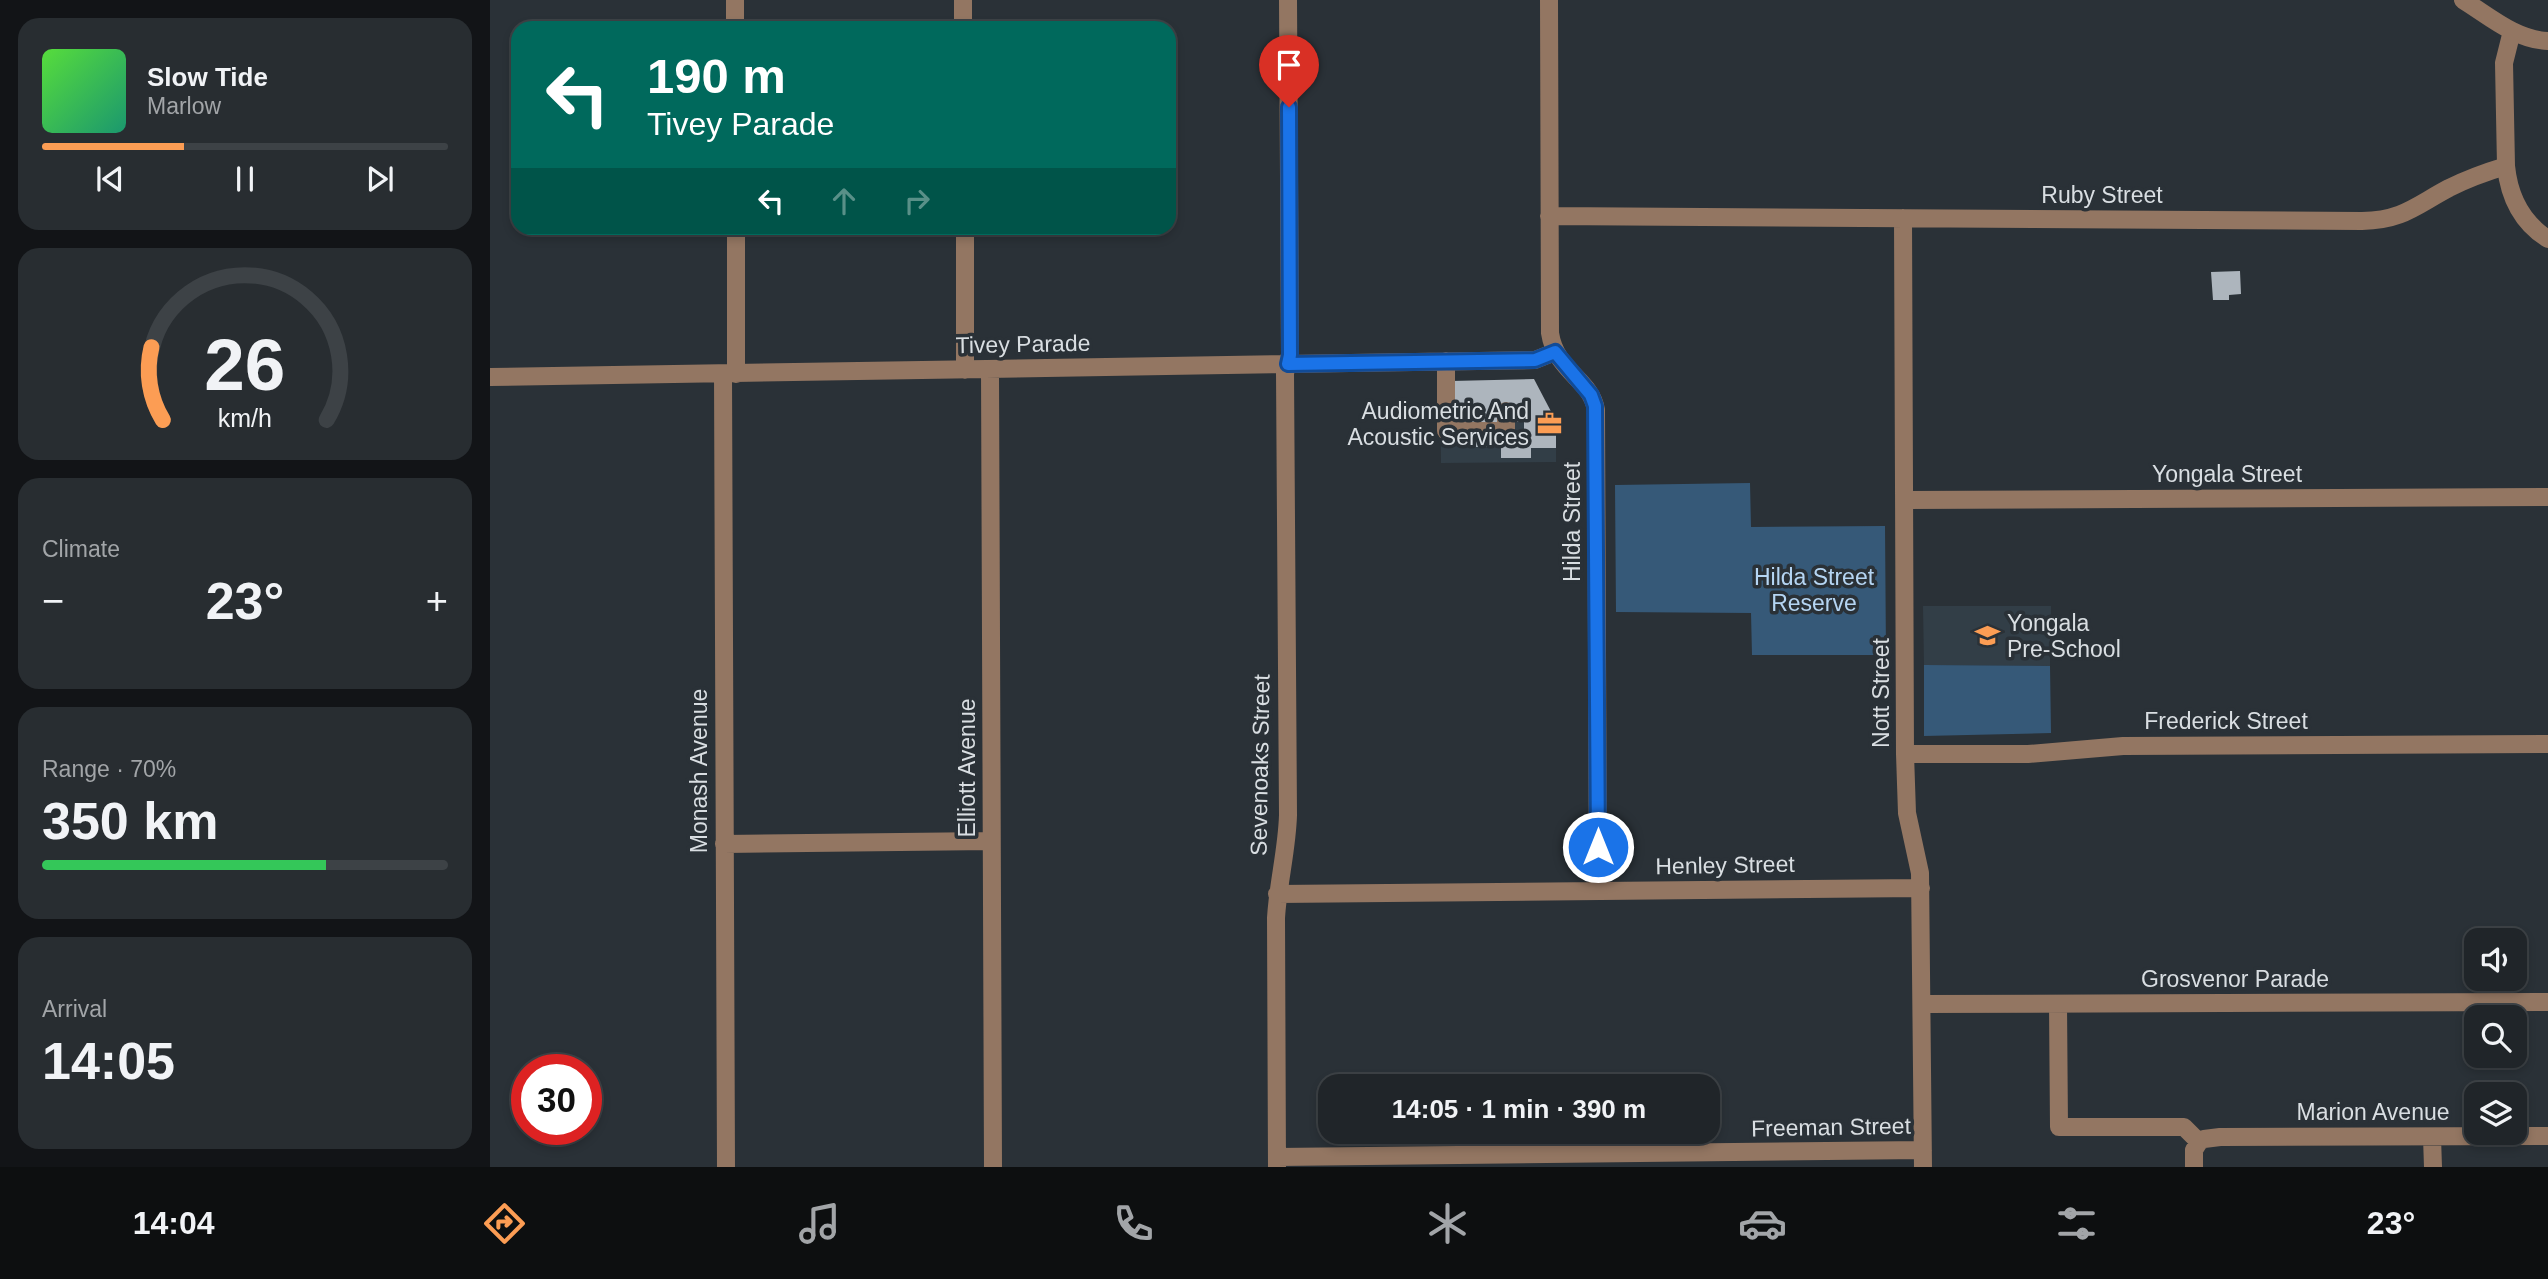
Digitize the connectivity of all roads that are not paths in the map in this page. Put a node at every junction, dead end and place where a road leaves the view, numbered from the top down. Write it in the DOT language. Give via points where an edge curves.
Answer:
graph roads {
  1 [pos="735,0"];
  2 [pos="963,0"];
  3 [pos="1288,0"];
  4 [pos="1549,0"];
  5 [pos="2463,0"];
  6 [pos="735,21"];
  7 [pos="963,21"];
  8 [pos="2512,31"];
  9 [pos="2548,41"];
  10 [pos="2506,166"];
  11 [pos="1549,216"];
  12 [pos="1903,218"];
  13 [pos="736,235"];
  14 [pos="965,235"];
  15 [pos="2548,239"];
  16 [pos="1555,352"];
  17 [pos="1446,361"];
  18 [pos="1288,364"];
  19 [pos="965,370"];
  20 [pos="990,370"];
  21 [pos="730,374"];
  22 [pos="490,377"];
  23 [pos="1506,411"];
  24 [pos="2548,497"];
  25 [pos="1906,500"];
  26 [pos="2548,744"];
  27 [pos="1905,754"];
  28 [pos="992,841"];
  29 [pos="724,844"];
  30 [pos="1921,888"];
  31 [pos="1598,891"];
  32 [pos="1277,894"];
  33 [pos="2548,1002"];
  34 [pos="1922,1004"];
  35 [pos="2058,1004"];
  36 [pos="2548,1136"];
  37 [pos="2432,1137"];
  38 [pos="2199,1142"];
  39 [pos="1923,1159"];
  40 [pos="1277,1162"];
  41 [pos="726,1167"];
  42 [pos="993,1167"];
  43 [pos="2194,1167"];
  44 [pos="2432,1167"];
  1 -- 6 [label="street"];
  2 -- 7 [label="street"];
  3 -- 18 [label="street, Sevenoaks Street"];
  4 -- 11 [label="street"];
  5 -- 8 [label="street"];
  8 -- 9 [label="street"];
  8 -- 10 [label="street" via="2504,63"];
  10 -- 12 [label="street, Ruby Street" via="2448,189 2400,216 2378,220"];
  10 -- 15 [label="street" via="2517,208"];
  11 -- 12 [label="street, Ruby Street"];
  11 -- 16 [label="street" via="1550,333"];
  12 -- 25 [label="street, Nott Street"];
  13 -- 21 [label="street, Monash Avenue"];
  14 -- 19 [label="street"];
  16 -- 17 [label="street, Tivey Parade" via="1535,360"];
  16 -- 31 [label="street, Hilda Street" via="1591,395 1596,410"];
  17 -- 18 [label="street, Tivey Parade"];
  17 -- 23 [label="street" via="1446,431 1506,431"];
  18 -- 20 [label="street, Tivey Parade"];
  18 -- 32 [label="street, Sevenoaks Street" via="1288,815"];
  19 -- 20 [label="street, Tivey Parade"];
  19 -- 21 [label="street, Tivey Parade"];
  20 -- 28 [label="street, Elliott Avenue"];
  21 -- 22 [label="street, Tivey Parade"];
  21 -- 29 [label="street, Monash Avenue"];
  24 -- 25 [label="street, Yongala Street"];
  25 -- 27 [label="street, Nott Street"];
  26 -- 27 [label="street, Frederick Street" via="2123,746 2028,754"];
  27 -- 30 [label="street, Nott Street" via="1907,813 1920,862"];
  28 -- 29 [label="street"];
  28 -- 42 [label="street, Elliott Avenue"];
  29 -- 41 [label="street, Monash Avenue"];
  30 -- 31 [label="street, Henley Street"];
  30 -- 34 [label="street, Nott Street"];
  31 -- 32 [label="street, Henley Street"];
  32 -- 40 [label="street, Sevenoaks Street"];
  33 -- 35 [label="street, Grosvenor Parade"];
  34 -- 35 [label="street, Grosvenor Parade"];
  34 -- 39 [label="street, Nott Street"];
  35 -- 38 [label="street" via="2059,1127 2184,1127"];
  36 -- 37 [label="street, Marion Avenue"];
  37 -- 38 [label="street, Marion Avenue" via="2220,1137"];
  37 -- 44 [label="street"];
  38 -- 43 [label="street"];
  39 -- 40 [label="street, Freeman Street"];
}
